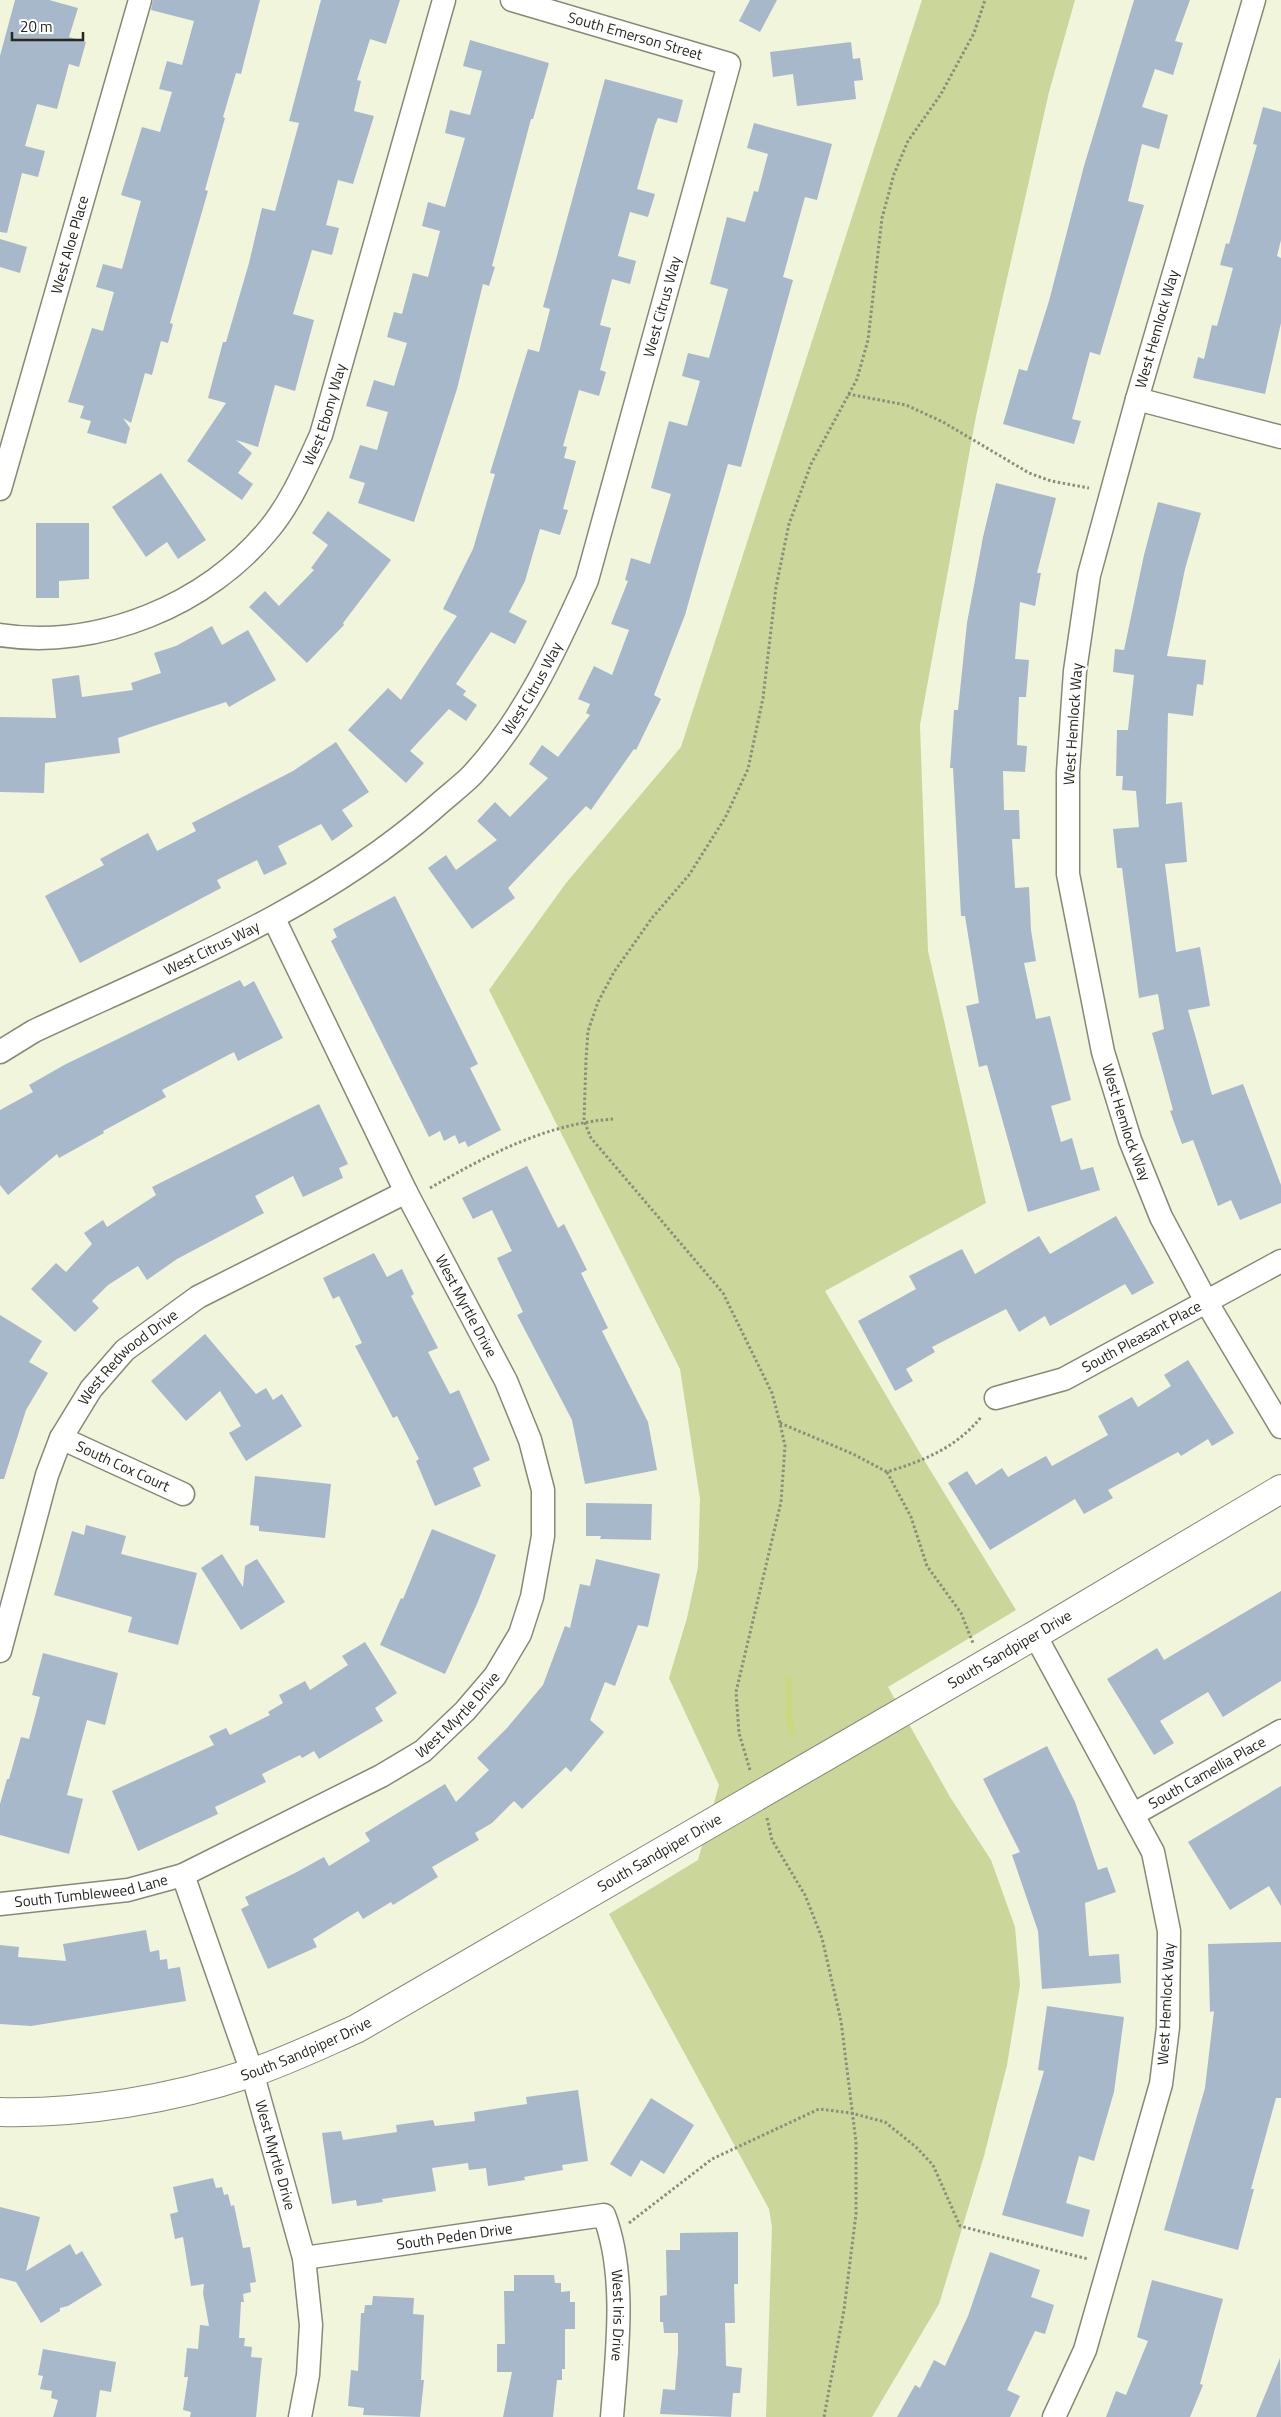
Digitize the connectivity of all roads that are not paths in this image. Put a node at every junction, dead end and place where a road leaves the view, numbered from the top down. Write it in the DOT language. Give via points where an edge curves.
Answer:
graph roads {
  1 [pos="140,0"];
  2 [pos="444,0"];
  3 [pos="512,0"];
  4 [pos="1254,0"];
  5 [pos="729,64"];
  6 [pos="1137,399"];
  7 [pos="1281,437"];
  8 [pos="0,489"];
  9 [pos="0,635"];
  10 [pos="274,919"];
  11 [pos="0,1052"];
  12 [pos="408,1196"];
  13 [pos="1281,1262"];
  14 [pos="1207,1303"];
  15 [pos="996,1398"];
  16 [pos="1281,1426"];
  17 [pos="61,1438"];
  18 [pos="1281,1489"];
  19 [pos="183,1494"];
  20 [pos="1035,1635"];
  21 [pos="0,1651"];
  22 [pos="1281,1731"];
  23 [pos="1134,1814"];
  24 [pos="183,1875"];
  25 [pos="0,1904"];
  26 [pos="252,2072"];
  27 [pos="0,2112"];
  28 [pos="608,2225"];
  29 [pos="304,2258"];
  30 [pos="300,2417"];
  31 [pos="612,2417"];
  32 [pos="1054,2417"];
  1 -- 8 [label="street, West Aloe Place"];
  2 -- 9 [label="street, West Ebony Way" via="321,436 299,483 270,528 232,568 198,591 152,615 96,632 51,638"];
  3 -- 5 [label="street, South Emerson Street"];
  4 -- 6 [label="street, West Hemlock Way"];
  5 -- 10 [label="street, West Citrus Way" via="587,580 555,652 519,716 472,775 409,830 357,868"];
  6 -- 7 [label="street"];
  6 -- 14 [label="street, West Hemlock Way" via="1089,575 1076,671 1068,772 1068,874 1103,1052 1130,1140 1161,1217"];
  10 -- 11 [label="street, West Citrus Way" via="34,1031"];
  10 -- 12 [label="street, West Myrtle Drive"];
  12 -- 17 [label="street, West Redwood Drive" via="198,1297 125,1350 91,1389"];
  12 -- 24 [label="street, West Myrtle Drive" via="506,1381 530,1440 543,1508 543,1536 532,1598 520,1634 495,1676 465,1711 423,1751 381,1776"];
  13 -- 14 [label="street, South Pleasant Place"];
  14 -- 15 [label="street, South Pleasant Place" via="1064,1378"];
  14 -- 16 [label="street, West Hemlock Way"];
  17 -- 19 [label="street, South Cox Court"];
  17 -- 21 [label="street, West Redwood Drive"];
  18 -- 20 [label="street, South Sandpiper Drive"];
  20 -- 23 [label="street, West Hemlock Way"];
  20 -- 26 [label="street, South Sandpiper Drive" via="356,2029"];
  22 -- 23 [label="street, South Camellia Place"];
  23 -- 32 [label="street, West Hemlock Way" via="1153,1852 1169,1931 1168,2017 1161,2084 1085,2350"];
  24 -- 25 [label="street, South Tumbleweed Lane" via="128,1890"];
  24 -- 26 [label="street, West Myrtle Drive"];
  26 -- 27 [label="street, South Sandpiper Drive" via="193,2090 140,2100 91,2107"];
  26 -- 29 [label="street, West Myrtle Drive"];
  28 -- 29 [label="street, South Peden Drive"];
  28 -- 31 [label="street, West Iris Drive" via="617,2283"];
  29 -- 30 [label="street, West Myrtle Drive" via="311,2325 308,2375"];
}
